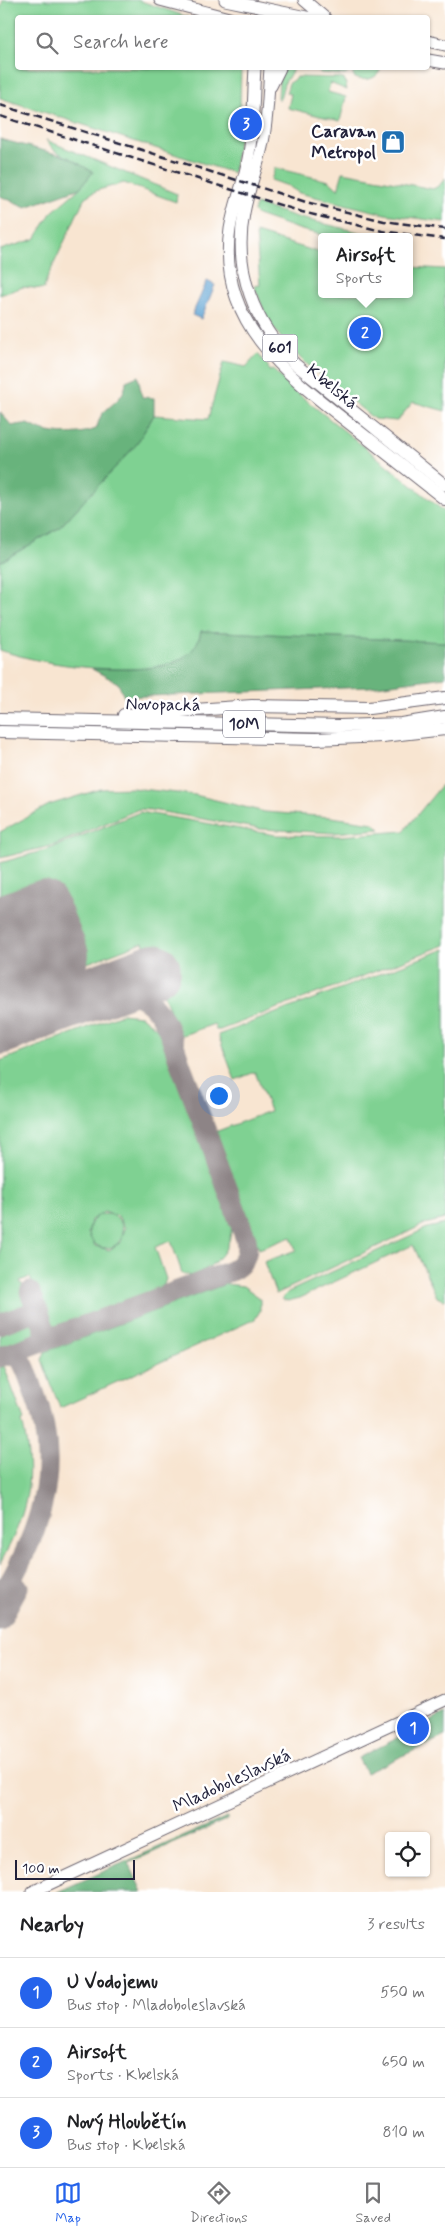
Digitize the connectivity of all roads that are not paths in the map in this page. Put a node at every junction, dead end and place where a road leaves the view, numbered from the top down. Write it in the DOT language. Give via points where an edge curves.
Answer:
graph roads {
  1 [pos="160,0"];
  2 [pos="225,0"];
  3 [pos="304,0"];
  4 [pos="258,8"];
  5 [pos="273,9"];
  6 [pos="213,15"];
  7 [pos="298,15"];
  8 [pos="322,15"];
  9 [pos="430,41"];
  10 [pos="445,45"];
  11 [pos="430,60"];
  12 [pos="445,63"];
  13 [pos="255,70"];
  14 [pos="270,70"];
  15 [pos="279,70"];
  16 [pos="269,92"];
  17 [pos="369,439"];
  18 [pos="445,485"];
  19 [pos="445,499"];
  20 [pos="445,698"];
  21 [pos="445,717"];
  22 [pos="0,719"];
  23 [pos="42,720"];
  24 [pos="445,729"];
  25 [pos="0,732"];
  26 [pos="360,737"];
  27 [pos="445,737"];
  28 [pos="445,1700"];
  29 [pos="32,1892"];
  1 -- 6 [label="main road"];
  2 -- 4 [label="main road"];
  3 -- 8 [label="main road"];
  4 -- 5 [label="main road"];
  5 -- 7 [label="main road"];
  9 -- 10 [label="main road"];
  11 -- 12 [label="main road"];
  13 -- 17 [label="main road, Kbelská / 601" via="250,148 229,244 230,270 238,301 251,329 271,356 303,387"];
  14 -- 16 [label="main road, Kbelská / 601"];
  15 -- 16 [label="main road"];
  16 -- 18 [label="main road, Kbelská / 601" via="263,146 244,212 242,231 242,269 255,310 274,341 295,364"];
  17 -- 19 [label="highway, Kbelská / 601"];
  20 -- 23 [label="highway, 10M" via="369,708 238,707"];
  21 -- 23 [label="highway, Novopacká / 10M" via="401,724 340,726"];
  22 -- 23 [label="highway, Novopacká / 10M"];
  24 -- 26 [label="highway, 10M"];
  25 -- 26 [label="highway, Novopacká / 10M"];
  26 -- 27 [label="highway, 10M" via="412,740"];
  28 -- 29 [label="main road, Mladoboleslavská"];
}
